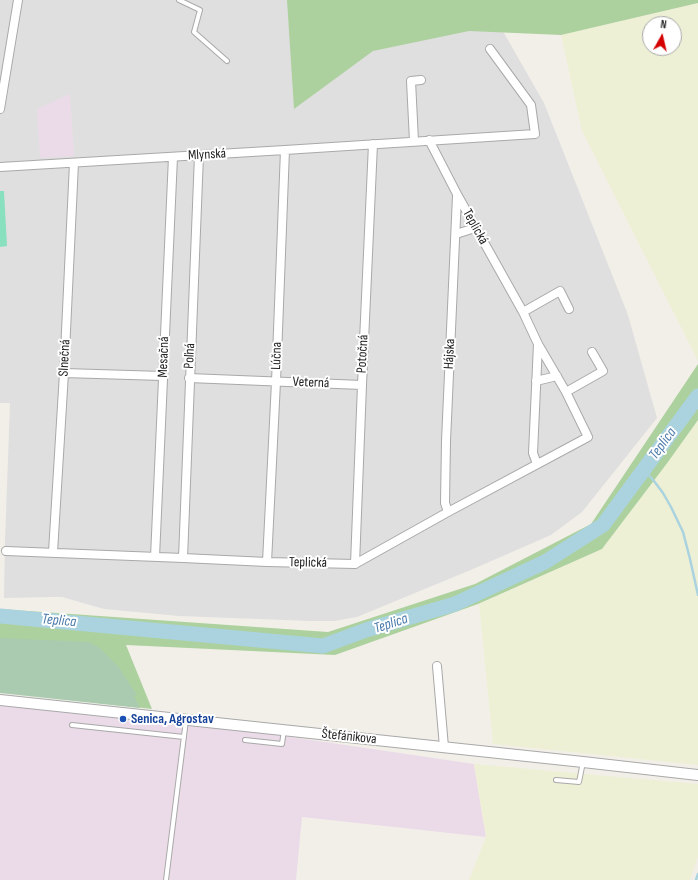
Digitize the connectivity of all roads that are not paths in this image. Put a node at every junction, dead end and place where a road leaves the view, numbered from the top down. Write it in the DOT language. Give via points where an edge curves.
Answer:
graph roads {
  1 [pos="18,0"];
  2 [pos="179,0"];
  3 [pos="490,49"];
  4 [pos="227,61"];
  5 [pos="421,80"];
  6 [pos="0,110"];
  7 [pos="429,140"];
  8 [pos="414,141"];
  9 [pos="373,144"];
  10 [pos="286,150"];
  11 [pos="199,155"];
  12 [pos="173,157"];
  13 [pos="74,163"];
  14 [pos="0,167"];
  15 [pos="458,196"];
  16 [pos="475,228"];
  17 [pos="456,234"];
  18 [pos="569,309"];
  19 [pos="523,312"];
  20 [pos="538,344"];
  21 [pos="592,352"];
  22 [pos="64,373"];
  23 [pos="163,376"];
  24 [pos="556,376"];
  25 [pos="189,378"];
  26 [pos="536,381"];
  27 [pos="276,382"];
  28 [pos="362,385"];
  29 [pos="566,392"];
  30 [pos="537,464"];
  31 [pos="448,512"];
  32 [pos="6,551"];
  33 [pos="53,552"];
  34 [pos="155,557"];
  35 [pos="183,558"];
  36 [pos="267,562"];
  37 [pos="355,564"];
  38 [pos="437,666"];
  39 [pos="0,700"];
  40 [pos="186,720"];
  41 [pos="72,725"];
  42 [pos="284,730"];
  43 [pos="184,737"];
  44 [pos="246,740"];
  45 [pos="444,747"];
  46 [pos="583,762"];
  47 [pos="698,775"];
  48 [pos="556,780"];
  49 [pos="166,880"];
  1 -- 6 [label="street"];
  2 -- 4 [label="lane" via="200,10 194,32"];
  3 -- 7 [label="street, Mlynská" via="532,105 535,134"];
  5 -- 8 [label="street" via="411,81"];
  7 -- 8 [label="street, Mlynská"];
  7 -- 15 [label="street, Teplická"];
  8 -- 9 [label="street, Mlynská"];
  9 -- 10 [label="street, Mlynská"];
  9 -- 28 [label="street, Potočná"];
  10 -- 11 [label="street, Mlynská"];
  10 -- 27 [label="street, Lúčna"];
  11 -- 12 [label="street, Mlynská"];
  11 -- 25 [label="street, Poľná"];
  12 -- 13 [label="street, Mlynská"];
  12 -- 23 [label="street, Mesačná"];
  13 -- 14 [label="street, Mlynská"];
  13 -- 22 [label="street, Slnečná"];
  15 -- 16 [label="street, Teplická"];
  15 -- 17 [label="street, Hájska"];
  16 -- 17 [label="street"];
  16 -- 19 [label="street, Teplická"];
  17 -- 31 [label="street, Hájska" via="446,441 445,503"];
  18 -- 19 [label="street" via="560,291"];
  19 -- 20 [label="street, Teplická"];
  20 -- 24 [label="street, Teplická"];
  20 -- 26 [label="street, Teplická"];
  21 -- 29 [label="street" via="602,371"];
  22 -- 23 [label="street"];
  22 -- 33 [label="street, Slnečná"];
  23 -- 34 [label="street, Mesačná"];
  24 -- 26 [label="street"];
  24 -- 29 [label="street, Teplická"];
  25 -- 27 [label="street, Veterná"];
  25 -- 35 [label="street, Poľná"];
  26 -- 30 [label="street, Teplická" via="533,453"];
  27 -- 28 [label="street, Veterná"];
  27 -- 36 [label="street, Lúčna"];
  28 -- 37 [label="street, Potočná"];
  29 -- 30 [label="street, Teplická" via="588,437"];
  30 -- 31 [label="street, Teplická"];
  31 -- 37 [label="street, Teplická"];
  32 -- 33 [label="street, Teplická"];
  33 -- 34 [label="street, Teplická"];
  34 -- 35 [label="street, Teplická"];
  35 -- 36 [label="street, Teplická"];
  36 -- 37 [label="street, Teplická"];
  38 -- 45 [label="street"];
  39 -- 40 [label="street, Štefánikova"];
  40 -- 42 [label="street, Štefánikova"];
  40 -- 43 [label="lane"];
  41 -- 43 [label="lane"];
  42 -- 44 [label="lane" via="282,744"];
  42 -- 45 [label="street, Štefánikova"];
  43 -- 49 [label="lane"];
  45 -- 46 [label="street, Štefánikova"];
  46 -- 47 [label="street, Štefánikova"];
  46 -- 48 [label="lane" via="579,782"];
}
